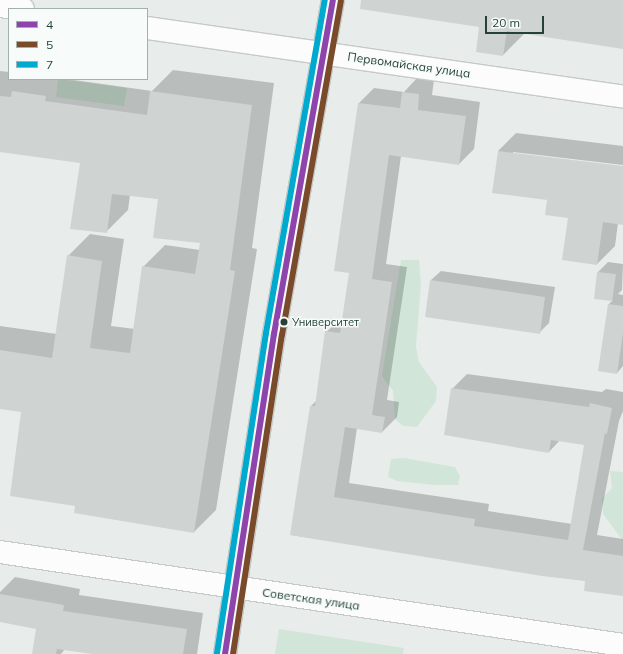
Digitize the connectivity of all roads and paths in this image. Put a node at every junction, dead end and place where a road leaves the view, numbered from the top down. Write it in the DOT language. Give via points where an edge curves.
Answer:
graph roads {
  1 [pos="333,0"];
  2 [pos="0,6"];
  3 [pos="15,8"];
  4 [pos="148,28"];
  5 [pos="324,53"];
  6 [pos="623,97"];
  7 [pos="0,552"];
  8 [pos="235,588"];
  9 [pos="623,644"];
  10 [pos="225,654"];
  1 -- 5 [label="main road"];
  2 -- 3 [label="main road"];
  4 -- 5 [label="main road, Первомайская улица"];
  5 -- 6 [label="main road, Первомайская улица"];
  5 -- 8 [label="main road" via="274,334"];
  7 -- 8 [label="main road, Советская улица"];
  8 -- 9 [label="main road, Советская улица"];
  8 -- 10 [label="main road"];
}
